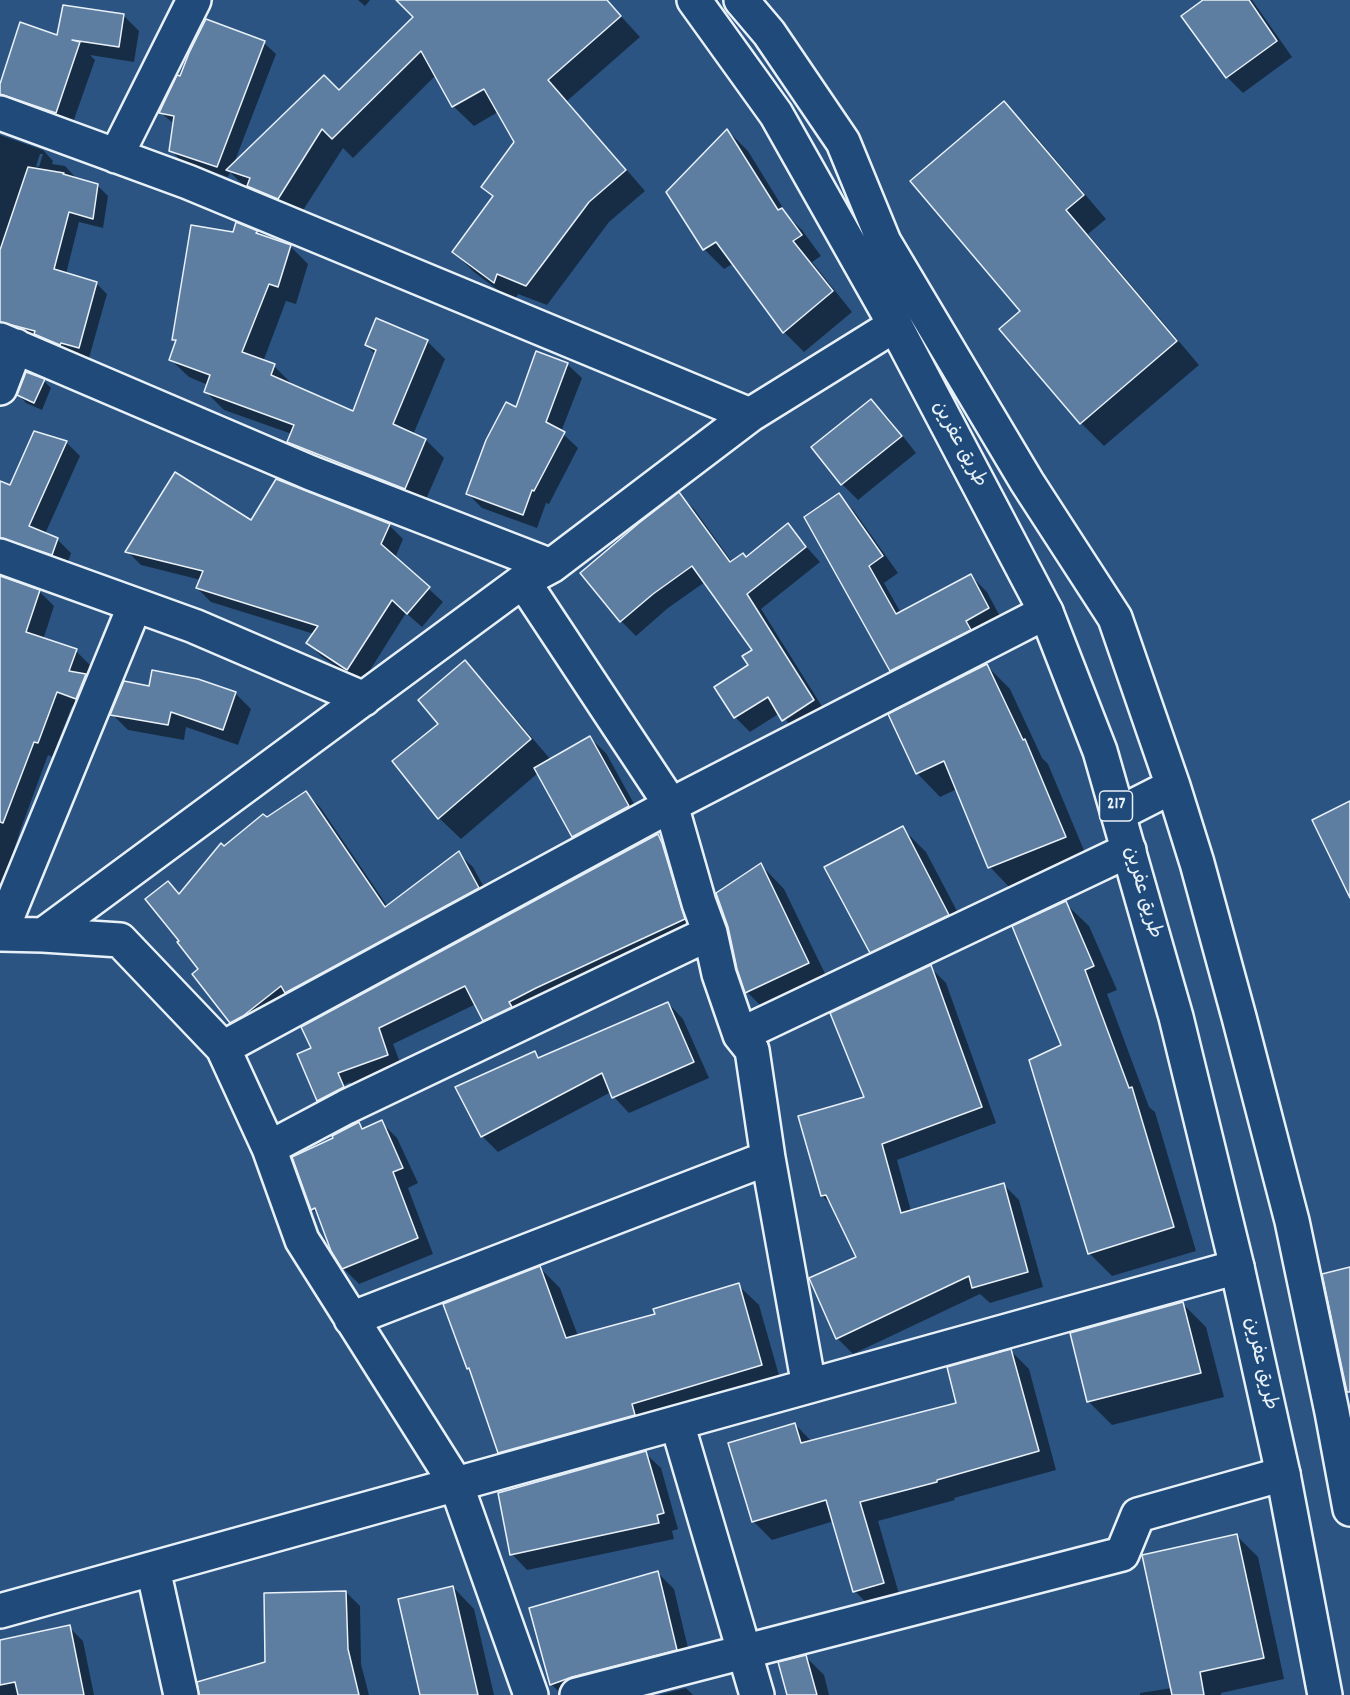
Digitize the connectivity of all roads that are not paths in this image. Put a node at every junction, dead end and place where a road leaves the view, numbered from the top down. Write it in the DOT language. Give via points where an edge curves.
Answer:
graph roads {
  1 [pos="194,0"];
  2 [pos="694,0"];
  3 [pos="741,0"];
  4 [pos="0,113"];
  5 [pos="116,156"];
  6 [pos="895,325"];
  7 [pos="8,343"];
  8 [pos="0,388"];
  9 [pos="750,415"];
  10 [pos="0,556"];
  11 [pos="551,566"];
  12 [pos="523,582"];
  13 [pos="135,605"];
  14 [pos="1046,612"];
  15 [pos="364,699"];
  16 [pos="1173,786"];
  17 [pos="671,805"];
  18 [pos="1118,814"];
  19 [pos="1129,850"];
  20 [pos="710,933"];
  21 [pos="0,934"];
  22 [pos="43,934"];
  23 [pos="740,1035"];
  24 [pos="223,1048"];
  25 [pos="269,1148"];
  26 [pos="768,1158"];
  27 [pos="1237,1267"];
  28 [pos="351,1319"];
  29 [pos="809,1386"];
  30 [pos="677,1423"];
  31 [pos="1283,1474"];
  32 [pos="456,1484"];
  33 [pos="1350,1509"];
  34 [pos="153,1569"];
  35 [pos="0,1611"];
  36 [pos="745,1652"];
  37 [pos="181,1695"];
  38 [pos="531,1695"];
  39 [pos="577,1695"];
  40 [pos="758,1695"];
  41 [pos="1325,1695"];
  1 -- 5 [label="street"];
  2 -- 6 [label="street, طريق عفرين / 217" via="776,114"];
  3 -- 16 [label="street, طريق عفرين" via="769,33 843,142 884,242 1021,472 1115,618"];
  4 -- 5 [label="street"];
  5 -- 9 [label="street" via="188,182"];
  6 -- 9 [label="street"];
  6 -- 14 [label="street, طريق عفرين / 217"];
  7 -- 8 [label="street"];
  7 -- 11 [label="street" via="311,473"];
  9 -- 11 [label="street"];
  10 -- 13 [label="street"];
  11 -- 12 [label="street"];
  12 -- 15 [label="street"];
  12 -- 17 [label="street"];
  13 -- 15 [label="street"];
  13 -- 21 [label="street"];
  14 -- 17 [label="street"];
  14 -- 18 [label="street, طريق عفرين / 217" via="1100,751"];
  15 -- 22 [label="street"];
  16 -- 18 [label="street"];
  16 -- 33 [label="street, طريق عفرين" via="1292,1221"];
  17 -- 20 [label="street"];
  17 -- 24 [label="street"];
  18 -- 19 [label="street, طريق عفرين / 217"];
  19 -- 23 [label="street"];
  19 -- 27 [label="street, طريق عفرين / 217" via="1176,1017"];
  20 -- 23 [label="street"];
  20 -- 25 [label="street" via="346,1107"];
  21 -- 22 [label="street"];
  22 -- 24 [label="street" via="120,940"];
  23 -- 26 [label="street" via="752,1050"];
  24 -- 25 [label="street"];
  25 -- 28 [label="street" via="302,1240"];
  26 -- 28 [label="street"];
  26 -- 29 [label="street"];
  27 -- 29 [label="street"];
  27 -- 31 [label="street, طريق عفرين / 217"];
  28 -- 32 [label="street"];
  29 -- 30 [label="street"];
  30 -- 32 [label="street"];
  30 -- 36 [label="street"];
  31 -- 36 [label="street" via="1138,1515 1122,1554"];
  31 -- 41 [label="street, طريق عفرين / 217"];
  32 -- 34 [label="street"];
  32 -- 38 [label="street"];
  34 -- 35 [label="street"];
  34 -- 37 [label="street"];
  36 -- 39 [label="street"];
  36 -- 40 [label="street"];
}
